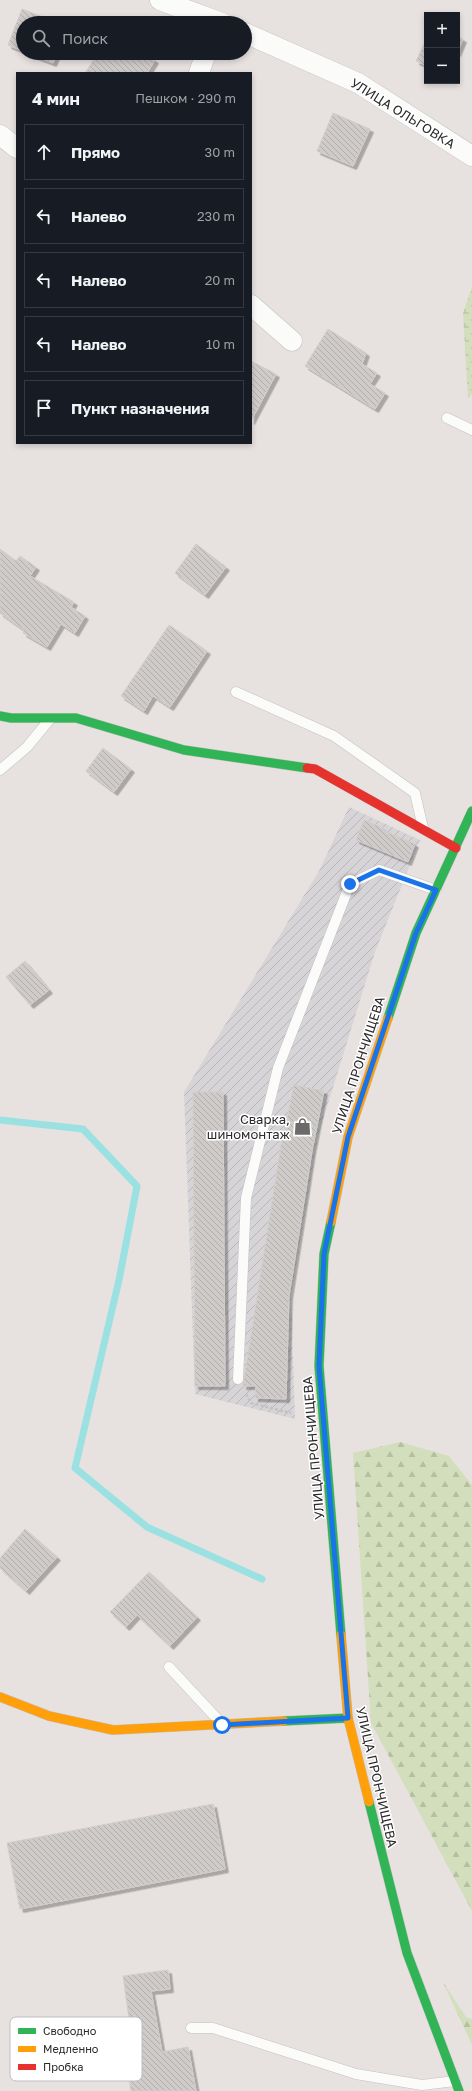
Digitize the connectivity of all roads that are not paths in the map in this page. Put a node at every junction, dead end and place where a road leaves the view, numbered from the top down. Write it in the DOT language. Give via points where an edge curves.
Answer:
graph roads {
  1 [pos="160,0"];
  2 [pos="203,16"];
  3 [pos="252,36"];
  4 [pos="204,60"];
  5 [pos="199,72"];
  6 [pos="0,135"];
  7 [pos="16,147"];
  8 [pos="472,156"];
  9 [pos="252,306"];
  10 [pos="292,341"];
  11 [pos="447,418"];
  12 [pos="472,430"];
  13 [pos="236,692"];
  14 [pos="0,716"];
  15 [pos="51,718"];
  16 [pos="0,770"];
  17 [pos="472,811"];
  18 [pos="424,830"];
  19 [pos="456,848"];
  20 [pos="436,890"];
  21 [pos="238,1379"];
  22 [pos="169,1667"];
  23 [pos="0,1698"];
  24 [pos="348,1718"];
  25 [pos="222,1725"];
  26 [pos="191,2028"];
  27 [pos="455,2081"];
  28 [pos="459,2091"];
  1 -- 2 [label="street"];
  3 -- 8 [label="street, УЛИЦА ОЛЬГОВКА" via="358,83"];
  4 -- 5 [label="street"];
  6 -- 7 [label="street"];
  9 -- 10 [label="street"];
  11 -- 12 [label="lane"];
  13 -- 18 [label="lane" via="334,736 415,793"];
  14 -- 15 [label="street"];
  15 -- 16 [label="lane" via="27,747"];
  15 -- 18 [label="street" via="76,718 184,750 315,769"];
  17 -- 19 [label="street, УЛИЦА ПРОНЧИЩЕВА"];
  18 -- 19 [label="street"];
  19 -- 20 [label="street, УЛИЦА ПРОНЧИЩЕВА"];
  20 -- 21 [label="lane" via="379,870 350,884 278,1068 246,1198"];
  20 -- 24 [label="street, УЛИЦА ПРОНЧИЩЕВА" via="416,933 348,1137 324,1254 319,1366"];
  22 -- 25 [label="lane"];
  23 -- 25 [label="street" via="48,1716 113,1730"];
  24 -- 25 [label="street"];
  24 -- 27 [label="street, УЛИЦА ПРОНЧИЩЕВА" via="407,1953"];
  26 -- 27 [label="lane" via="213,2028 356,2074 422,2084"];
  27 -- 28 [label="street, УЛИЦА ПРОНЧИЩЕВА"];
}
